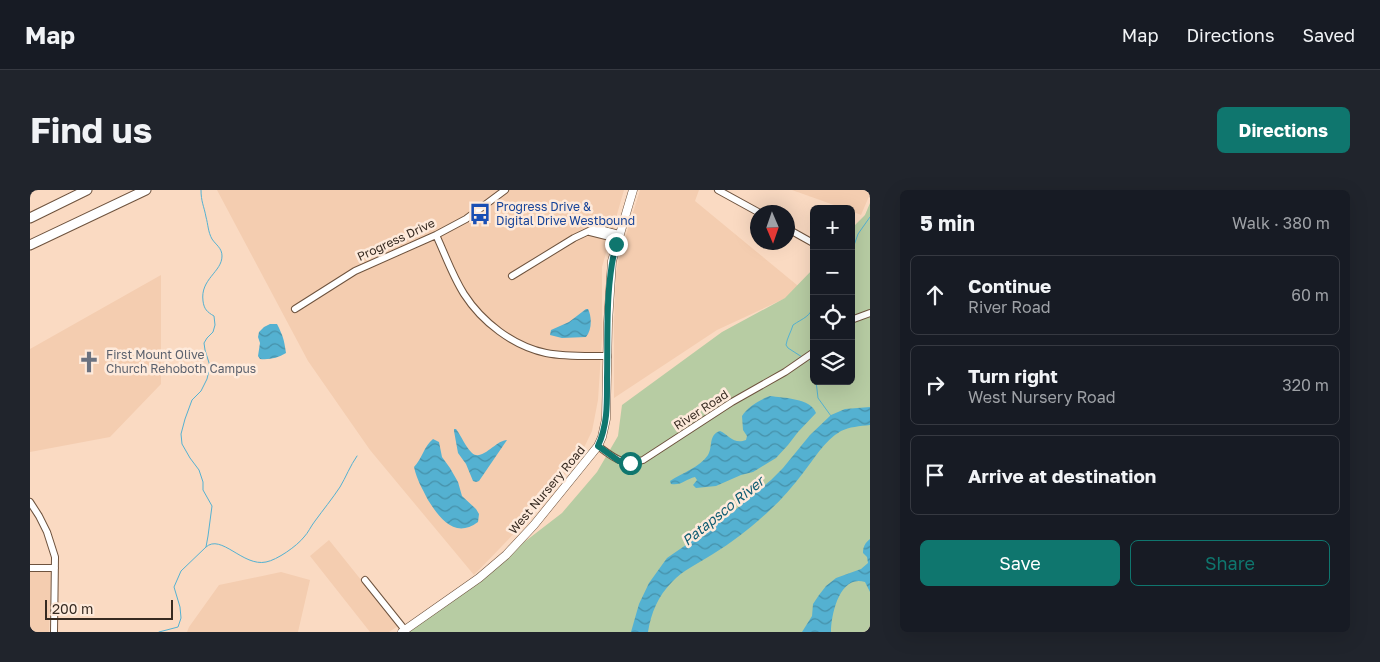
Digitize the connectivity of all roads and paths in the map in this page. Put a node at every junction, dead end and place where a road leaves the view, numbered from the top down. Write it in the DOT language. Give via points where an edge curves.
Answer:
graph roads {
  1 [pos="87,190"];
  2 [pos="146,190"];
  3 [pos="505,190"];
  4 [pos="633,190"];
  5 [pos="718,190"];
  6 [pos="750,208"];
  7 [pos="30,218"];
  8 [pos="795,233"];
  9 [pos="436,235"];
  10 [pos="618,236"];
  11 [pos="810,241"];
  12 [pos="30,245"];
  13 [pos="512,276"];
  14 [pos="295,308"];
  15 [pos="870,313"];
  16 [pos="855,319"];
  17 [pos="810,355"];
  18 [pos="608,356"];
  19 [pos="598,446"];
  20 [pos="30,502"];
  21 [pos="30,568"];
  22 [pos="55,568"];
  23 [pos="365,580"];
  24 [pos="403,631"];
  25 [pos="54,632"];
  1 -- 7 [label="highway"];
  2 -- 12 [label="highway"];
  3 -- 9 [label="street, Progress Drive" via="466,219"];
  4 -- 10 [label="main road, West Nursery Road"];
  5 -- 6 [label="street"];
  8 -- 11 [label="street"];
  9 -- 14 [label="street, Progress Drive" via="355,271"];
  9 -- 18 [label="street" via="464,294 485,320 500,332 530,348 546,352"];
  10 -- 13 [label="street" via="593,229"];
  10 -- 18 [label="main road, West Nursery Road" via="610,277"];
  15 -- 16 [label="street"];
  17 -- 19 [label="street, River Road" via="643,460 619,461"];
  18 -- 19 [label="main road, West Nursery Road" via="606,418"];
  19 -- 24 [label="main road, West Nursery Road" via="506,555"];
  20 -- 22 [label="street" via="47,532"];
  21 -- 22 [label="street"];
  22 -- 25 [label="street"];
  23 -- 24 [label="street"];
}
